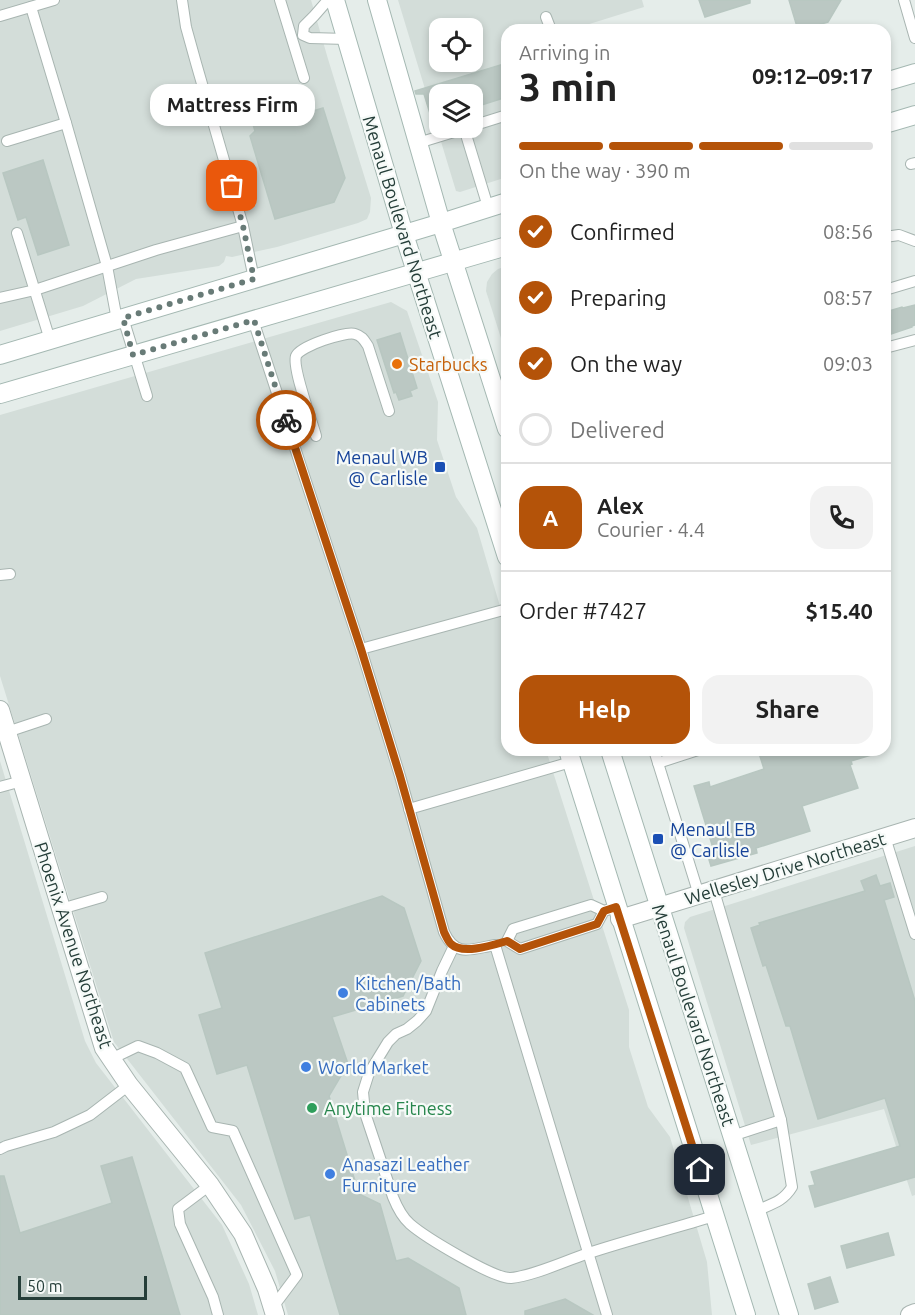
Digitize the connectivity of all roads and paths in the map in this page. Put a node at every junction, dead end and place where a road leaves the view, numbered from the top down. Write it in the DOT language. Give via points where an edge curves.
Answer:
graph roads {
  1 [pos="54,0"];
  2 [pos="182,0"];
  3 [pos="280,0"];
  4 [pos="328,0"];
  5 [pos="335,0"];
  6 [pos="377,0"];
  7 [pos="904,0"];
  8 [pos="31,7"];
  9 [pos="0,16"];
  10 [pos="546,17"];
  11 [pos="549,24"];
  12 [pos="303,31"];
  13 [pos="291,35"];
  14 [pos="915,38"];
  15 [pos="347,39"];
  16 [pos="915,73"];
  17 [pos="304,78"];
  18 [pos="891,80"];
  19 [pos="915,115"];
  20 [pos="501,118"];
  21 [pos="891,122"];
  22 [pos="66,123"];
  23 [pos="483,123"];
  24 [pos="434,138"];
  25 [pos="471,138"];
  26 [pos="7,141"];
  27 [pos="418,143"];
  28 [pos="501,204"];
  29 [pos="488,207"];
  30 [pos="441,223"];
  31 [pos="243,226"];
  32 [pos="17,233"];
  33 [pos="404,234"];
  34 [pos="891,236"];
  35 [pos="915,241"];
  36 [pos="501,248"];
  37 [pos="454,263"];
  38 [pos="107,266"];
  39 [pos="416,273"];
  40 [pos="254,279"];
  41 [pos="915,281"];
  42 [pos="891,288"];
  43 [pos="35,290"];
  44 [pos="0,298"];
  45 [pos="120,319"];
  46 [pos="254,320"];
  47 [pos="50,340"];
  48 [pos="915,340"];
  49 [pos="891,346"];
  50 [pos="0,355"];
  51 [pos="133,355"];
  52 [pos="0,394"];
  53 [pos="147,396"];
  54 [pos="501,410"];
  55 [pos="389,411"];
  56 [pos="316,436"];
  57 [pos="501,538"];
  58 [pos="501,611"];
  59 [pos="361,649"];
  60 [pos="0,710"];
  61 [pos="46,719"];
  62 [pos="7,732"];
  63 [pos="569,756"];
  64 [pos="612,756"];
  65 [pos="656,756"];
  66 [pos="680,756"];
  67 [pos="658,763"];
  68 [pos="22,781"];
  69 [pos="0,788"];
  70 [pos="409,809"];
  71 [pos="915,828"];
  72 [pos="885,837"];
  73 [pos="706,893"];
  74 [pos="102,897"];
  75 [pos="660,907"];
  76 [pos="61,909"];
  77 [pos="614,912"];
  78 [pos="915,934"];
  79 [pos="507,941"];
  80 [pos="495,945"];
  81 [pos="454,946"];
  82 [pos="111,1059"];
  83 [pos="129,1085"];
  84 [pos="781,1120"];
  85 [pos="732,1136"];
  86 [pos="0,1149"];
  87 [pos="210,1185"];
  88 [pos="756,1211"];
  89 [pos="714,1216"];
  90 [pos="588,1254"];
  91 [pos="274,1311"];
  92 [pos="915,1314"];
  93 [pos="218,1315"];
  94 [pos="607,1315"];
  95 [pos="746,1315"];
  96 [pos="789,1315"];
  97 [pos="910,1315"];
  1 -- 8 [label="lane"];
  2 -- 31 [label="lane" via="186,27"];
  3 -- 13 [label="lane"];
  4 -- 12 [label="lane"];
  5 -- 15 [label="main road, Menaul Boulevard Northeast"];
  6 -- 27 [label="main road, Menaul Boulevard Northeast"];
  7 -- 14 [label="lane"];
  8 -- 9 [label="lane"];
  8 -- 22 [label="lane"];
  10 -- 11 [label="lane"];
  12 -- 13 [label="lane"];
  12 -- 15 [label="lane" via="310,38"];
  13 -- 17 [label="lane"];
  15 -- 33 [label="main road, Menaul Boulevard Northeast"];
  16 -- 18 [label="main road"];
  19 -- 21 [label="main road"];
  20 -- 23 [label="lane"];
  22 -- 26 [label="lane"];
  22 -- 38 [label="lane"];
  24 -- 27 [label="lane"];
  25 -- 29 [label="lane"];
  27 -- 30 [label="main road, Menaul Boulevard Northeast"];
  28 -- 29 [label="main road"];
  29 -- 30 [label="main road"];
  30 -- 33 [label="main road"];
  30 -- 37 [label="main road, Menaul Boulevard Northeast"];
  31 -- 38 [label="lane"];
  31 -- 40 [label="lane"];
  32 -- 43 [label="lane"];
  33 -- 39 [label="main road, Menaul Boulevard Northeast"];
  33 -- 40 [label="main road"];
  34 -- 35 [label="lane"];
  36 -- 37 [label="main road"];
  37 -- 39 [label="main road"];
  37 -- 54 [label="main road, Menaul Boulevard Northeast"];
  38 -- 43 [label="lane"];
  38 -- 45 [label="lane"];
  39 -- 46 [label="main road"];
  39 -- 57 [label="main road, Menaul Boulevard Northeast"];
  40 -- 45 [label="main road"];
  41 -- 42 [label="lane"];
  43 -- 44 [label="lane"];
  43 -- 47 [label="lane"];
  45 -- 47 [label="main road"];
  45 -- 51 [label="lane"];
  46 -- 51 [label="main road"];
  46 -- 59 [label="lane"];
  47 -- 50 [label="main road"];
  48 -- 49 [label="lane"];
  51 -- 52 [label="main road"];
  51 -- 53 [label="lane"];
  55 -- 56 [label="lane" via="363,337 353,333 320,341 296,355 295,367"];
  58 -- 59 [label="lane"];
  59 -- 70 [label="lane"];
  60 -- 62 [label="main road, Phoenix Avenue Northeast"];
  61 -- 62 [label="lane"];
  62 -- 68 [label="main road, Phoenix Avenue Northeast"];
  63 -- 70 [label="lane"];
  63 -- 77 [label="main road"];
  64 -- 75 [label="main road, Menaul Boulevard Northeast"];
  65 -- 67 [label="lane"];
  66 -- 67 [label="lane"];
  67 -- 73 [label="lane"];
  68 -- 69 [label="lane"];
  68 -- 76 [label="main road, Phoenix Avenue Northeast"];
  70 -- 81 [label="lane" via="444,932"];
  71 -- 72 [label="main road, Wellesley Drive Northeast"];
  72 -- 73 [label="main road, Wellesley Drive Northeast"];
  72 -- 78 [label="lane"];
  73 -- 75 [label="main road, Wellesley Drive Northeast"];
  73 -- 84 [label="lane"];
  74 -- 76 [label="lane"];
  75 -- 77 [label="main road, Wellesley Drive Northeast"];
  75 -- 85 [label="main road, Menaul Boulevard Northeast"];
  76 -- 82 [label="main road, Phoenix Avenue Northeast" via="104,1048"];
  77 -- 79 [label="lane" via="597,924 520,949"];
  77 -- 79 [label="lane" via="591,905 513,929"];
  77 -- 89 [label="main road"];
  79 -- 80 [label="lane"];
  80 -- 81 [label="lane" via="468,949"];
  80 -- 90 [label="lane"];
  81 -- 90 [label="lane" via="426,1011 388,1042 363,1092 364,1113 398,1209 431,1240 492,1274 509,1278 530,1274"];
  82 -- 83 [label="main road, Phoenix Avenue Northeast"];
  82 -- 91 [label="lane" via="138,1046 185,1068 212,1127 233,1131 297,1275"];
  83 -- 86 [label="lane" via="90,1115 54,1132"];
  83 -- 87 [label="main road, Phoenix Avenue Northeast"];
  84 -- 85 [label="lane"];
  84 -- 88 [label="lane" via="792,1187 787,1196"];
  85 -- 88 [label="main road, Menaul Boulevard Northeast"];
  87 -- 91 [label="main road, Phoenix Avenue Northeast" via="243,1234"];
  87 -- 93 [label="lane" via="178,1209 180,1224"];
  88 -- 96 [label="main road, Menaul Boulevard Northeast"];
  89 -- 90 [label="lane"];
  89 -- 95 [label="main road"];
  90 -- 94 [label="lane"];
  92 -- 97 [label="main road"];
}
